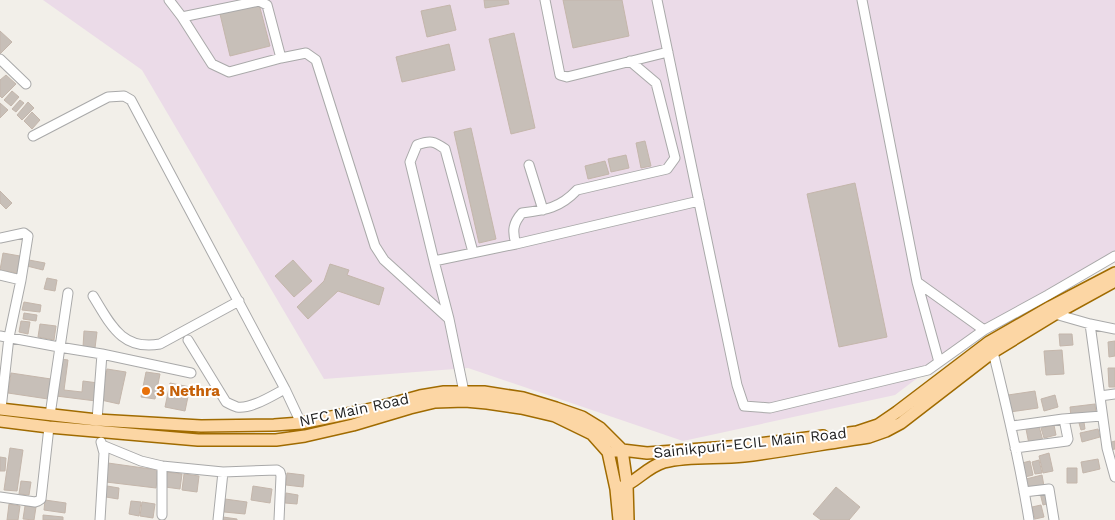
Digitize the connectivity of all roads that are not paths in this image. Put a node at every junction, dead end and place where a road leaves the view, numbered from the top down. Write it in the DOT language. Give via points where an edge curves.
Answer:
graph roads {
  1 [pos="169,0"];
  2 [pos="545,0"];
  3 [pos="657,0"];
  4 [pos="862,0"];
  5 [pos="182,17"];
  6 [pos="668,52"];
  7 [pos="281,58"];
  8 [pos="0,59"];
  9 [pos="630,61"];
  10 [pos="26,84"];
  11 [pos="33,136"];
  12 [pos="529,165"];
  13 [pos="699,201"];
  14 [pos="543,210"];
  15 [pos="0,238"];
  16 [pos="516,244"];
  17 [pos="473,252"];
  18 [pos="1115,256"];
  19 [pos="434,261"];
  20 [pos="1115,273"];
  21 [pos="0,275"];
  22 [pos="21,280"];
  23 [pos="1115,281"];
  24 [pos="917,282"];
  25 [pos="68,292"];
  26 [pos="93,296"];
  27 [pos="238,301"];
  28 [pos="1055,314"];
  29 [pos="449,319"];
  30 [pos="1090,324"];
  31 [pos="1115,329"];
  32 [pos="984,330"];
  33 [pos="5,336"];
  34 [pos="188,340"];
  35 [pos="59,347"];
  36 [pos="992,352"];
  37 [pos="102,354"];
  38 [pos="939,362"];
  39 [pos="191,373"];
  40 [pos="285,389"];
  41 [pos="464,392"];
  42 [pos="1115,394"];
  43 [pos="1100,396"];
  44 [pos="0,409"];
  45 [pos="50,415"];
  46 [pos="1102,416"];
  47 [pos="1064,419"];
  48 [pos="97,420"];
  49 [pos="0,422"];
  50 [pos="301,423"];
  51 [pos="1012,426"];
  52 [pos="49,428"];
  53 [pos="99,432"];
  54 [pos="102,445"];
  55 [pos="1015,448"];
  56 [pos="622,450"];
  57 [pos="608,452"];
  58 [pos="162,466"];
  59 [pos="223,472"];
  60 [pos="1114,473"];
  61 [pos="621,487"];
  62 [pos="1024,492"];
  63 [pos="0,497"];
  64 [pos="162,515"];
  65 [pos="100,520"];
  66 [pos="218,520"];
  67 [pos="279,520"];
  68 [pos="619,520"];
  69 [pos="628,520"];
  70 [pos="1029,520"];
  71 [pos="1054,520"];
  1 -- 5 [label="street"];
  2 -- 9 [label="street" via="560,75 567,77"];
  3 -- 6 [label="street"];
  4 -- 24 [label="street"];
  5 -- 7 [label="street" via="212,64 229,72"];
  5 -- 7 [label="street" via="259,1 266,5"];
  6 -- 9 [label="street"];
  6 -- 13 [label="street"];
  7 -- 29 [label="street" via="306,53 316,60 375,246 384,260"];
  8 -- 10 [label="street"];
  9 -- 14 [label="street" via="656,83 675,158 667,169 577,190 569,199"];
  11 -- 27 [label="street" via="108,97 124,96 131,100"];
  12 -- 14 [label="street"];
  13 -- 16 [label="street"];
  13 -- 38 [label="street" via="737,386 744,406 770,408 928,370"];
  14 -- 16 [label="street" via="522,213 515,221"];
  15 -- 22 [label="street" via="24,233 28,236"];
  16 -- 17 [label="street"];
  17 -- 19 [label="street"];
  17 -- 19 [label="street" via="445,148 436,142 417,144 410,162"];
  18 -- 32 [label="street"];
  19 -- 29 [label="street"];
  20 -- 56 [label="main road, Sainikpuri-ECIL Main Road" via="989,342 878,425 856,432 742,446 647,453"];
  21 -- 22 [label="street"];
  22 -- 33 [label="street"];
  23 -- 28 [label="main road, Sainikpuri-ECIL Main Road"];
  24 -- 32 [label="street"];
  24 -- 38 [label="street"];
  25 -- 35 [label="street"];
  26 -- 27 [label="street" via="117,332 127,340 150,346 160,344"];
  27 -- 40 [label="street"];
  28 -- 30 [label="street"];
  28 -- 36 [label="main road, Sainikpuri-ECIL Main Road"];
  29 -- 41 [label="street"];
  30 -- 31 [label="street"];
  30 -- 43 [label="street"];
  32 -- 38 [label="street"];
  33 -- 35 [label="street"];
  33 -- 44 [label="street"];
  34 -- 40 [label="street" via="226,402 244,407"];
  35 -- 37 [label="street"];
  35 -- 45 [label="street"];
  36 -- 51 [label="street"];
  36 -- 61 [label="main road, Sainikpuri-ECIL Main Road" via="886,431 868,437 742,456 680,458 662,462"];
  37 -- 39 [label="street"];
  37 -- 48 [label="street"];
  40 -- 50 [label="street"];
  41 -- 50 [label="main road, NFC Main Road" via="420,396"];
  41 -- 56 [label="main road, NFC Main Road" via="523,398 582,417 600,428"];
  42 -- 43 [label="street"];
  43 -- 46 [label="street"];
  44 -- 45 [label="main road, NFC Main Road"];
  45 -- 48 [label="main road, NFC Main Road"];
  46 -- 47 [label="street"];
  46 -- 60 [label="street"];
  47 -- 51 [label="street"];
  47 -- 55 [label="street" via="1067,441"];
  48 -- 50 [label="main road, NFC Main Road" via="201,426"];
  49 -- 52 [label="main road, NFC Main Road"];
  51 -- 55 [label="street"];
  52 -- 53 [label="main road, NFC Main Road"];
  52 -- 63 [label="street" via="41,498 36,502"];
  53 -- 54 [label="street"];
  53 -- 57 [label="main road, NFC Main Road" via="198,440 276,440 353,425 435,402 466,401 555,416 592,434"];
  54 -- 58 [label="street"];
  54 -- 65 [label="street"];
  55 -- 62 [label="street"];
  56 -- 57 [label="main road, Sainikpuri-ECIL Main Road"];
  56 -- 61 [label="main road"];
  57 -- 61 [label="main road"];
  58 -- 59 [label="street"];
  58 -- 64 [label="street"];
  59 -- 66 [label="street"];
  59 -- 67 [label="street" via="280,472"];
  61 -- 68 [label="main road"];
  61 -- 69 [label="main road"];
  62 -- 70 [label="street"];
  62 -- 71 [label="street" via="1049,489"];
}
